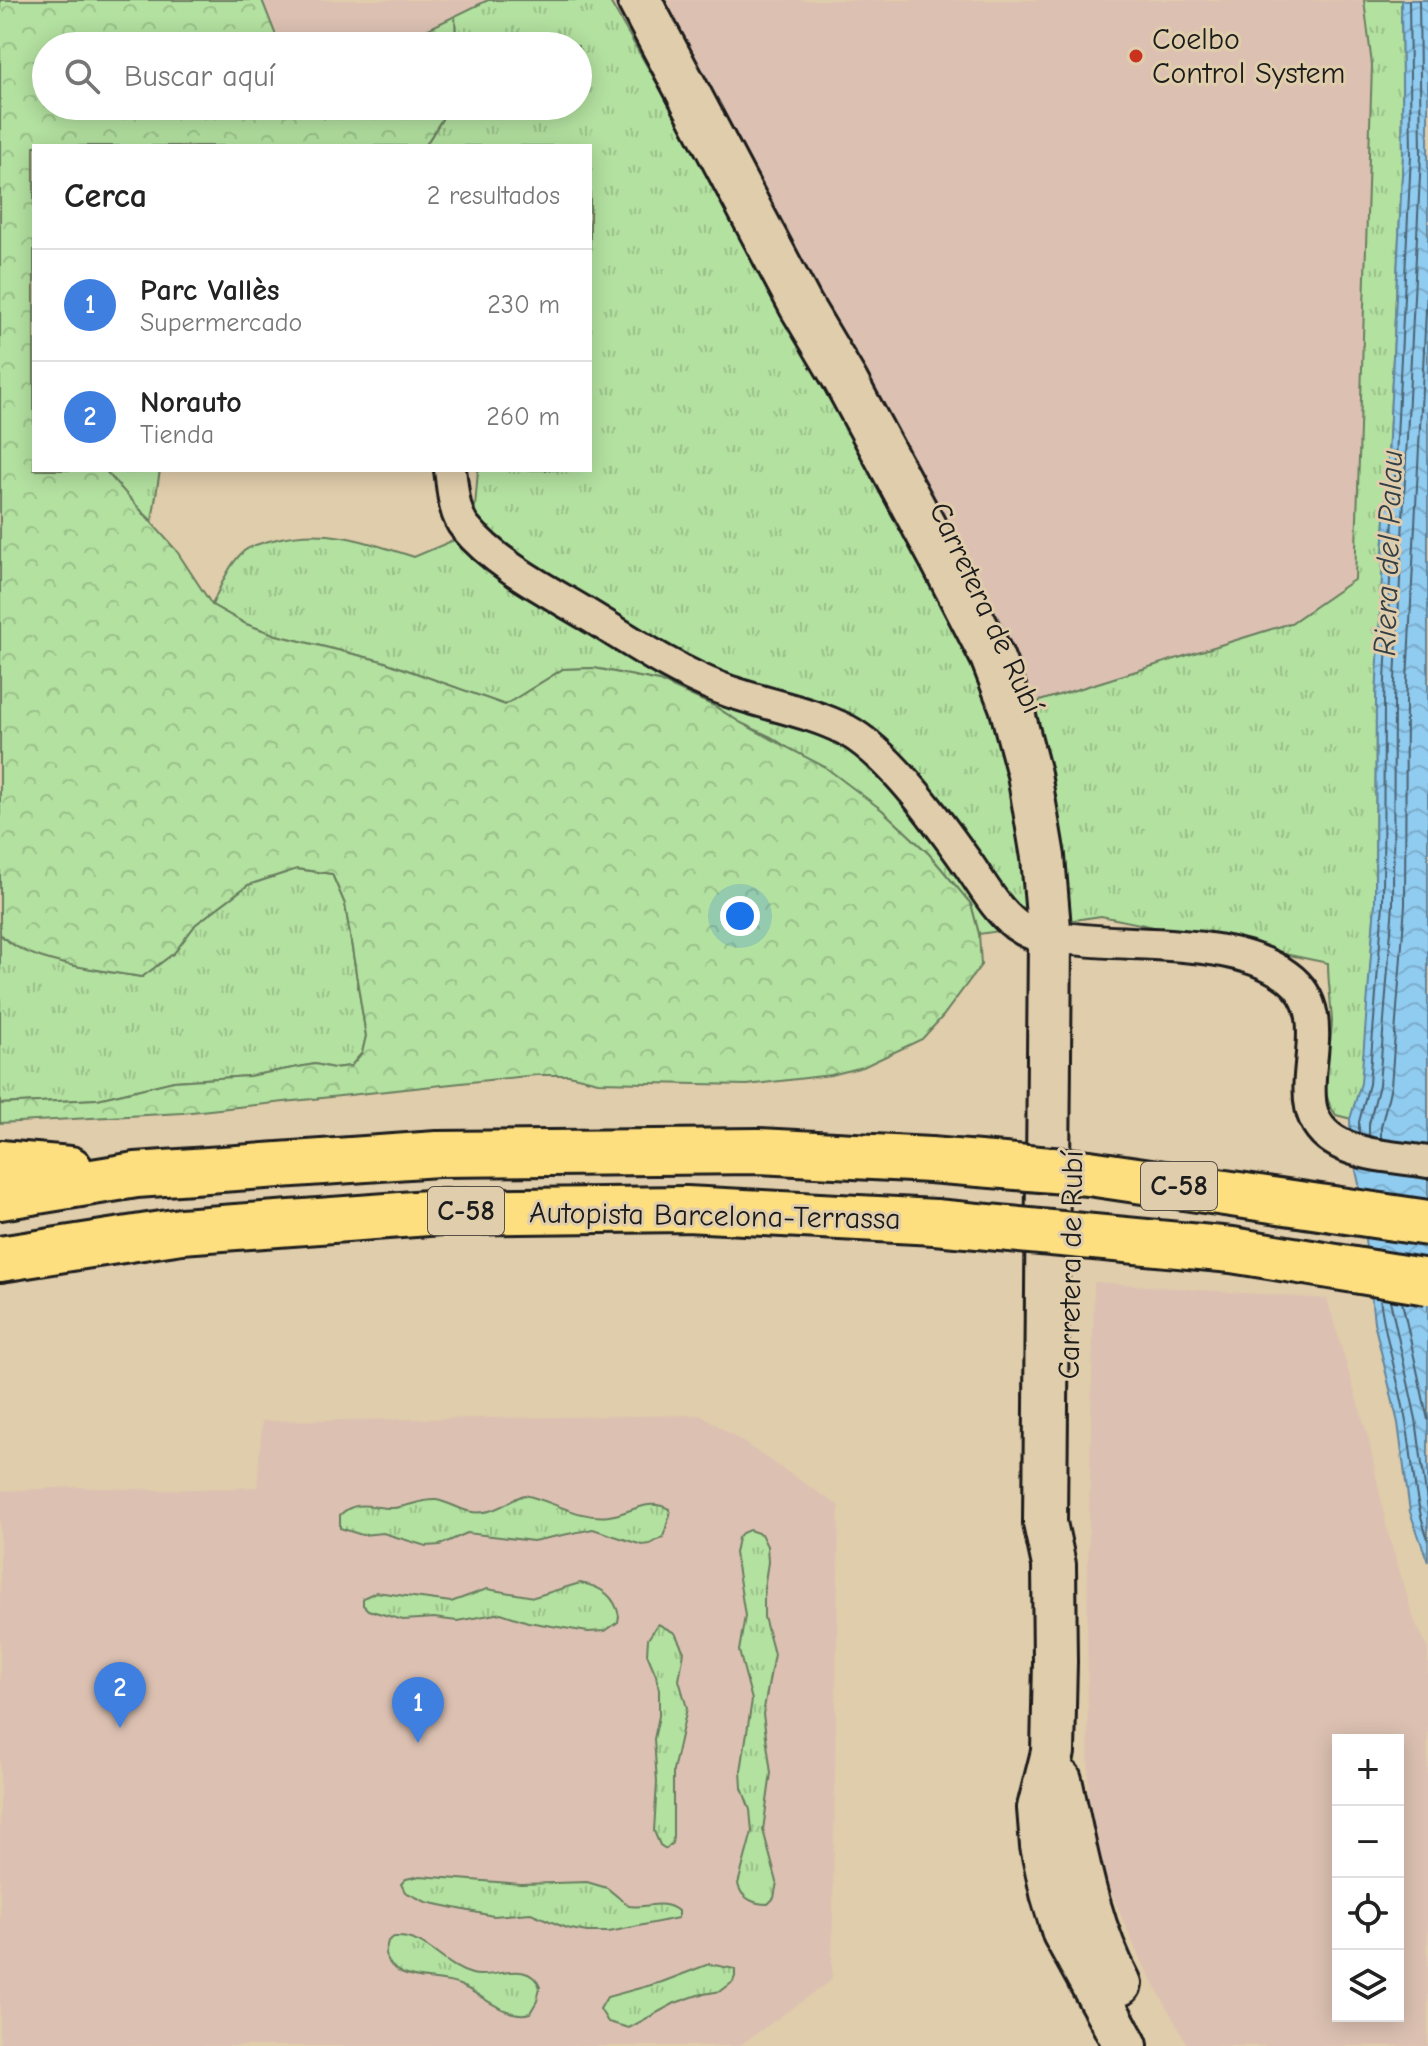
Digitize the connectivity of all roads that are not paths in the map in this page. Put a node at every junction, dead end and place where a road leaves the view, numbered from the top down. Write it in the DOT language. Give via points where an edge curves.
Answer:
graph roads {
  1 [pos="639,0"];
  2 [pos="669,0"];
  3 [pos="450,472"];
  4 [pos="1061,940"];
  5 [pos="1428,1162"];
  6 [pos="0,1163"];
  7 [pos="136,1175"];
  8 [pos="0,1197"];
  9 [pos="1428,1223"];
  10 [pos="0,1259"];
  11 [pos="1428,1282"];
  12 [pos="1054,1565"];
  13 [pos="1053,1752"];
  14 [pos="1064,1933"];
  15 [pos="1094,2046"];
  16 [pos="1126,2046"];
  17 [pos="1154,2046"];
  1 -- 4 [label="main road, Carretera de Rubí" via="987,646 1016,721 1039,823 1052,849"];
  2 -- 4 [label="main road, Carretera de Rubí" via="789,233 897,425 1027,685 1045,733 1070,868"];
  3 -- 4 [label="street" via="457,514 494,554 681,672 846,730 873,749 1014,924 1034,936"];
  4 -- 5 [label="street" via="1227,953 1282,973 1304,994 1311,1012 1315,1038 1308,1100 1323,1133 1365,1152"];
  4 -- 12 [label="main road, Carretera de Rubí" via="1058,1068 1049,1112 1045,1329 1045,1523"];
  4 -- 12 [label="main road, Carretera de Rubí" via="1074,1076 1066,1525"];
  6 -- 7 [label="highway"];
  7 -- 8 [label="highway, Autopista Barcelona-Terrassa / C-58"];
  7 -- 9 [label="highway, Autopista Barcelona-Terrassa / C-58, bridge" via="437,1154 759,1151 1089,1173"];
  10 -- 11 [label="highway, Autopista Barcelona-Terrassa / C-58, bridge" via="181,1231 442,1212 686,1209 935,1222 1232,1250"];
  12 -- 13 [label="main road, Carretera de Rubí"];
  13 -- 14 [label="main road, Carretera de Rubí" via="1039,1808 1048,1877"];
  13 -- 17 [label="main road, Carretera de Rubí" via="1086,1899 1115,1976"];
  14 -- 15 [label="main road"];
  14 -- 16 [label="main road, Carretera de Rubí"];
}
